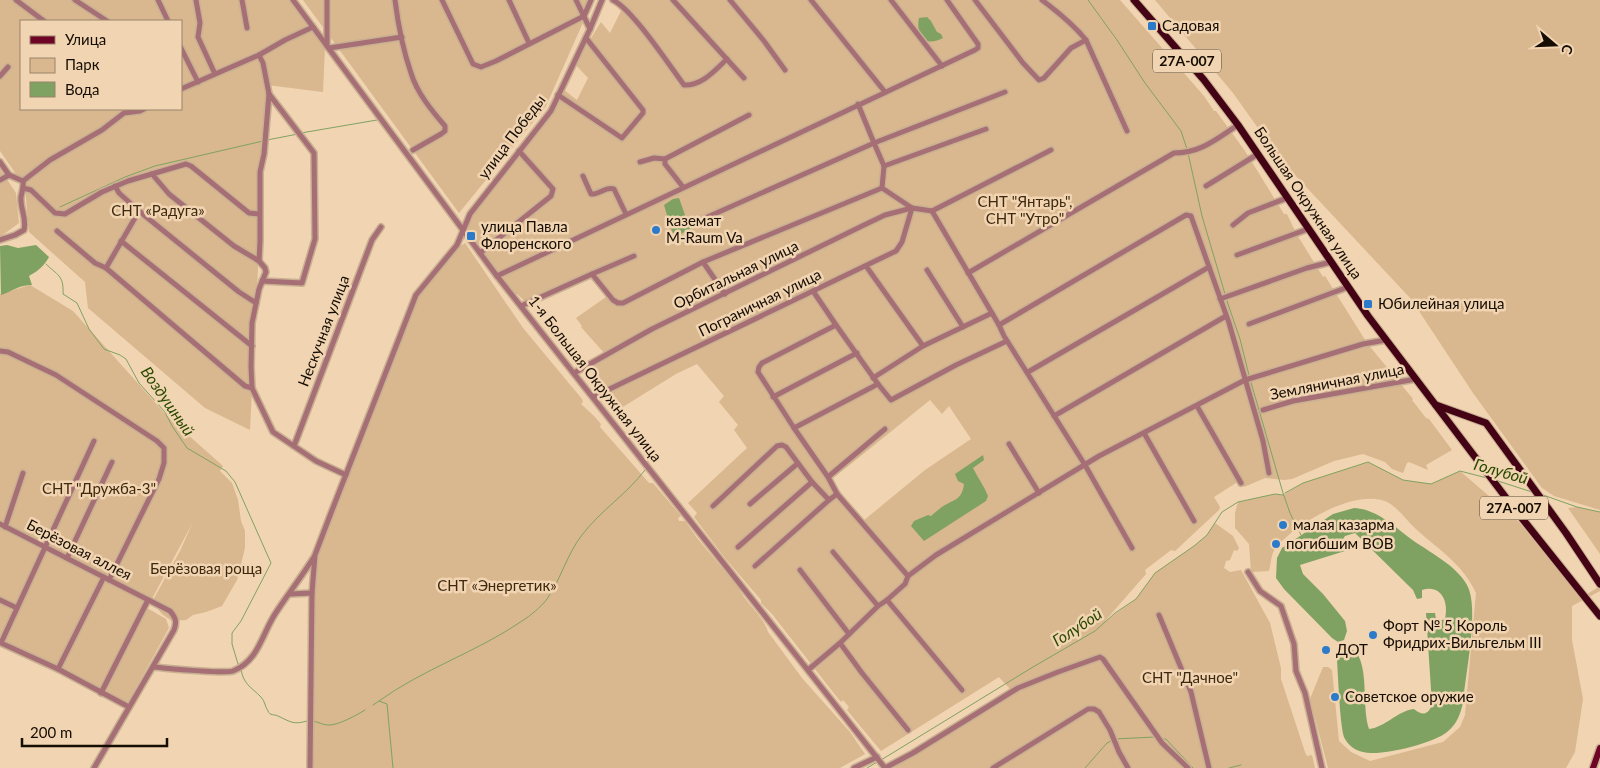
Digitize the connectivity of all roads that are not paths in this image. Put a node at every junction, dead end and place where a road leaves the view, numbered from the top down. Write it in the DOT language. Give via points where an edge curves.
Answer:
graph roads {
  1 [pos="16,0"];
  2 [pos="75,0"];
  3 [pos="158,0"];
  4 [pos="196,0"];
  5 [pos="242,0"];
  6 [pos="293,0"];
  7 [pos="328,0"];
  8 [pos="395,0"];
  9 [pos="442,0"];
  10 [pos="508,0"];
  11 [pos="576,0"];
  12 [pos="591,0"];
  13 [pos="602,0"];
  14 [pos="613,0"];
  15 [pos="673,0"];
  16 [pos="730,0"];
  17 [pos="811,0"];
  18 [pos="890,0"];
  19 [pos="947,0"];
  20 [pos="975,0"];
  21 [pos="1042,0"];
  22 [pos="1134,0"];
  23 [pos="584,16"];
  24 [pos="43,20"];
  25 [pos="105,20"];
  26 [pos="168,20"];
  27 [pos="247,28"];
  28 [pos="313,28"];
  29 [pos="590,29"];
  30 [pos="402,37"];
  31 [pos="586,38"];
  32 [pos="1086,40"];
  33 [pos="530,43"];
  34 [pos="328,47"];
  35 [pos="182,50"];
  36 [pos="259,55"];
  37 [pos="727,60"];
  38 [pos="942,66"];
  39 [pos="8,68"];
  40 [pos="785,70"];
  41 [pos="215,74"];
  42 [pos="0,76"];
  43 [pos="744,78"];
  44 [pos="198,82"];
  45 [pos="182,90"];
  46 [pos="885,92"];
  47 [pos="1005,92"];
  48 [pos="269,94"];
  49 [pos="558,95"];
  50 [pos="858,104"];
  51 [pos="142,110"];
  52 [pos="124,111"];
  53 [pos="749,115"];
  54 [pos="1238,125"];
  55 [pos="986,129"];
  56 [pos="1127,131"];
  57 [pos="874,143"];
  58 [pos="413,150"];
  59 [pos="1050,150"];
  60 [pos="519,151"];
  61 [pos="1258,154"];
  62 [pos="665,160"];
  63 [pos="0,162"];
  64 [pos="640,162"];
  65 [pos="884,166"];
  66 [pos="152,174"];
  67 [pos="9,175"];
  68 [pos="583,176"];
  69 [pos="0,180"];
  70 [pos="23,181"];
  71 [pos="115,186"];
  72 [pos="1206,186"];
  73 [pos="684,187"];
  74 [pos="23,188"];
  75 [pos="882,188"];
  76 [pos="1287,198"];
  77 [pos="912,208"];
  78 [pos="139,211"];
  79 [pos="932,211"];
  80 [pos="259,214"];
  81 [pos="626,214"];
  82 [pos="703,219"];
  83 [pos="1233,225"];
  84 [pos="381,227"];
  85 [pos="1308,229"];
  86 [pos="57,231"];
  87 [pos="463,231"];
  88 [pos="0,240"];
  89 [pos="121,241"];
  90 [pos="480,253"];
  91 [pos="1237,255"];
  92 [pos="634,256"];
  93 [pos="258,261"];
  94 [pos="703,262"];
  95 [pos="1331,262"];
  96 [pos="866,266"];
  97 [pos="1209,267"];
  98 [pos="106,268"];
  99 [pos="927,270"];
  100 [pos="968,273"];
  101 [pos="592,274"];
  102 [pos="497,276"];
  103 [pos="262,282"];
  104 [pos="1348,287"];
  105 [pos="813,291"];
  106 [pos="725,294"];
  107 [pos="1220,299"];
  108 [pos="256,303"];
  109 [pos="521,306"];
  110 [pos="992,313"];
  111 [pos="1226,316"];
  112 [pos="1249,324"];
  113 [pos="836,325"];
  114 [pos="999,325"];
  115 [pos="963,327"];
  116 [pos="1386,340"];
  117 [pos="1007,341"];
  118 [pos="252,346"];
  119 [pos="923,346"];
  120 [pos="0,351"];
  121 [pos="857,353"];
  122 [pos="1028,372"];
  123 [pos="574,373"];
  124 [pos="873,378"];
  125 [pos="1416,378"];
  126 [pos="1246,380"];
  127 [pos="878,384"];
  128 [pos="252,388"];
  129 [pos="593,397"];
  130 [pos="773,397"];
  131 [pos="1436,404"];
  132 [pos="1197,406"];
  133 [pos="1263,410"];
  134 [pos="1054,416"];
  135 [pos="794,428"];
  136 [pos="885,429"];
  137 [pos="1144,433"];
  138 [pos="94,442"];
  139 [pos="1008,444"];
  140 [pos="294,446"];
  141 [pos="112,462"];
  142 [pos="798,464"];
  143 [pos="1085,465"];
  144 [pos="23,473"];
  145 [pos="1269,473"];
  146 [pos="346,475"];
  147 [pos="828,477"];
  148 [pos="812,482"];
  149 [pos="1241,483"];
  150 [pos="1039,493"];
  151 [pos="837,494"];
  152 [pos="829,500"];
  153 [pos="750,504"];
  154 [pos="713,506"];
  155 [pos="1194,521"];
  156 [pos="2,525"];
  157 [pos="45,547"];
  158 [pos="738,547"];
  159 [pos="1132,548"];
  160 [pos="833,552"];
  161 [pos="315,555"];
  162 [pos="66,558"];
  163 [pos="755,566"];
  164 [pos="800,570"];
  165 [pos="1248,572"];
  166 [pos="908,576"];
  167 [pos="107,579"];
  168 [pos="1600,584"];
  169 [pos="312,593"];
  170 [pos="290,594"];
  171 [pos="0,600"];
  172 [pos="148,600"];
  173 [pos="887,600"];
  174 [pos="878,606"];
  175 [pos="17,608"];
  176 [pos="1159,615"];
  177 [pos="1600,616"];
  178 [pos="850,634"];
  179 [pos="840,643"];
  180 [pos="1,645"];
  181 [pos="153,667"];
  182 [pos="58,669"];
  183 [pos="808,670"];
  184 [pos="962,690"];
  185 [pos="101,693"];
  186 [pos="129,707"];
  187 [pos="908,730"];
  188 [pos="1600,748"];
  189 [pos="877,757"];
  190 [pos="884,767"];
  191 [pos="94,768"];
  192 [pos="310,768"];
  193 [pos="854,768"];
  194 [pos="993,768"];
  195 [pos="1128,768"];
  196 [pos="1188,768"];
  197 [pos="1209,768"];
  198 [pos="1322,768"];
  199 [pos="1593,768"];
  1 -- 24 [label="street"];
  2 -- 25 [label="street"];
  3 -- 26 [label="street"];
  4 -- 41 [label="street" via="200,23 198,37"];
  5 -- 27 [label="street"];
  6 -- 28 [label="street, 1-я Большая Окружная улица"];
  7 -- 34 [label="street"];
  8 -- 30 [label="street"];
  9 -- 33 [label="street" via="476,66 496,61"];
  10 -- 33 [label="street"];
  11 -- 23 [label="street"];
  12 -- 23 [label="street"];
  13 -- 29 [label="street, улица Победы"];
  14 -- 37 [label="street" via="630,15 684,85 692,86 705,79"];
  15 -- 37 [label="street"];
  16 -- 40 [label="street"];
  17 -- 46 [label="street"];
  18 -- 38 [label="street"];
  19 -- 38 [label="street" via="978,48"];
  20 -- 32 [label="street" via="1039,80 1071,48"];
  21 -- 32 [label="street"];
  22 -- 54 [label="highway, Большая Окружная улица / 27А-007" via="1204,80"];
  23 -- 29 [label="street"];
  23 -- 33 [label="street"];
  28 -- 34 [label="street, 1-я Большая Окружная улица"];
  28 -- 36 [label="street"];
  29 -- 31 [label="street, улица Победы"];
  30 -- 34 [label="street"];
  30 -- 58 [label="street" via="411,74 423,97 445,126 442,134"];
  31 -- 49 [label="street, улица Победы"];
  31 -- 49 [label="street" via="643,113 622,138"];
  32 -- 56 [label="street"];
  34 -- 87 [label="street, 1-я Большая Окружная улица"];
  35 -- 44 [label="street"];
  36 -- 41 [label="street"];
  36 -- 48 [label="street"];
  37 -- 43 [label="street"];
  38 -- 46 [label="street"];
  39 -- 42 [label="street"];
  41 -- 44 [label="street"];
  44 -- 45 [label="street"];
  46 -- 50 [label="street"];
  47 -- 57 [label="street"];
  48 -- 80 [label="street"];
  48 -- 103 [label="street" via="314,153 316,227 302,283"];
  49 -- 60 [label="street, улица Победы" via="551,111"];
  50 -- 57 [label="street"];
  50 -- 73 [label="street"];
  51 -- 52 [label="street"];
  52 -- 70 [label="street" via="102,130 50,160"];
  53 -- 62 [label="street"];
  54 -- 61 [label="highway, Большая Окружная улица / 27А-007"];
  54 -- 100 [label="street" via="1198,150 1174,153"];
  55 -- 65 [label="street"];
  57 -- 65 [label="street"];
  57 -- 82 [label="street"];
  59 -- 79 [label="street"];
  60 -- 87 [label="street, улица Победы" via="470,214"];
  60 -- 90 [label="street" via="553,189 553,193"];
  61 -- 72 [label="street"];
  61 -- 76 [label="highway, Большая Окружная улица / 27А-007"];
  62 -- 64 [label="street" via="654,158"];
  62 -- 73 [label="street"];
  63 -- 67 [label="street"];
  65 -- 75 [label="street"];
  66 -- 71 [label="street"];
  66 -- 80 [label="street" via="186,164 192,166 236,204 249,213"];
  66 -- 93 [label="street" via="169,194"];
  67 -- 69 [label="street"];
  67 -- 70 [label="street"];
  68 -- 81 [label="street" via="591,194 614,189"];
  70 -- 74 [label="street"];
  71 -- 74 [label="street" via="65,214 55,213 31,190"];
  71 -- 78 [label="street" via="119,194"];
  73 -- 81 [label="street"];
  74 -- 88 [label="street" via="24,230"];
  75 -- 77 [label="street"];
  75 -- 94 [label="street"];
  76 -- 83 [label="street" via="1248,213"];
  76 -- 85 [label="highway, Большая Окружная улица / 27А-007"];
  77 -- 79 [label="street"];
  77 -- 96 [label="street, Пограничная улица" via="896,252"];
  77 -- 106 [label="street, Орбитальная улица" via="885,215"];
  78 -- 89 [label="street"];
  78 -- 108 [label="street"];
  79 -- 100 [label="street"];
  80 -- 93 [label="street"];
  81 -- 102 [label="street"];
  84 -- 140 [label="street, Нескучная улица" via="372,240"];
  85 -- 91 [label="street"];
  85 -- 95 [label="highway, Большая Окружная улица / 27А-007"];
  86 -- 98 [label="street" via="95,263"];
  87 -- 90 [label="street, 1-я Большая Окружная улица"];
  87 -- 146 [label="street" via="457,245 416,295"];
  89 -- 98 [label="street"];
  89 -- 118 [label="street"];
  90 -- 102 [label="street, 1-я Большая Окружная улица"];
  92 -- 101 [label="street"];
  93 -- 103 [label="street" via="266,272"];
  94 -- 101 [label="street" via="623,303 613,300"];
  94 -- 106 [label="street"];
  95 -- 104 [label="highway, Большая Окружная улица / 27А-007"];
  95 -- 107 [label="street"];
  96 -- 105 [label="street, Пограничная улица"];
  96 -- 119 [label="street"];
  97 -- 107 [label="street"];
  97 -- 114 [label="street" via="1191,216 1186,215"];
  97 -- 122 [label="street"];
  98 -- 128 [label="street" via="245,386"];
  99 -- 115 [label="street"];
  100 -- 110 [label="street"];
  101 -- 109 [label="street"];
  102 -- 109 [label="street, 1-я Большая Окружная улица"];
  103 -- 108 [label="street"];
  104 -- 112 [label="street"];
  104 -- 116 [label="highway, Большая Окружная улица / 27А-007"];
  105 -- 113 [label="street"];
  105 -- 129 [label="street, Пограничная улица"];
  106 -- 123 [label="street, Орбитальная улица" via="652,329"];
  107 -- 111 [label="street"];
  108 -- 118 [label="street"];
  109 -- 123 [label="street, 1-я Большая Окружная улица"];
  110 -- 114 [label="street"];
  110 -- 115 [label="street"];
  111 -- 126 [label="street"];
  111 -- 134 [label="street"];
  113 -- 121 [label="street"];
  113 -- 130 [label="street" via="758,367"];
  114 -- 117 [label="street"];
  115 -- 119 [label="street"];
  116 -- 125 [label="highway, Большая Окружная улица / 27А-007"];
  116 -- 126 [label="street"];
  117 -- 122 [label="street"];
  117 -- 127 [label="street" via="895,399 889,398"];
  118 -- 128 [label="street"];
  119 -- 124 [label="street"];
  120 -- 167 [label="street" via="56,375 164,448 159,479"];
  121 -- 124 [label="street"];
  121 -- 130 [label="street"];
  122 -- 134 [label="street"];
  123 -- 129 [label="street, 1-я Большая Окружная улица"];
  124 -- 127 [label="street"];
  125 -- 131 [label="highway, Большая Окружная улица / 27А-007"];
  125 -- 133 [label="street, Земляничная улица" via="1293,401"];
  126 -- 132 [label="street"];
  126 -- 145 [label="street"];
  127 -- 135 [label="street"];
  128 -- 140 [label="street" via="273,432"];
  129 -- 183 [label="street, 1-я Большая Окружная улица"];
  130 -- 135 [label="street"];
  131 -- 168 [label="highway" via="1486,423"];
  131 -- 177 [label="highway, Большая Окружная улица / 27А-007"];
  132 -- 137 [label="street"];
  132 -- 149 [label="street"];
  134 -- 143 [label="street"];
  135 -- 147 [label="street"];
  136 -- 147 [label="street"];
  137 -- 143 [label="street"];
  137 -- 155 [label="street"];
  138 -- 157 [label="street"];
  139 -- 150 [label="street"];
  140 -- 146 [label="street"];
  141 -- 162 [label="street"];
  142 -- 148 [label="street"];
  142 -- 153 [label="street"];
  142 -- 154 [label="street" via="786,447 777,446"];
  143 -- 150 [label="street"];
  143 -- 159 [label="street"];
  144 -- 156 [label="street"];
  146 -- 161 [label="street"];
  147 -- 151 [label="street"];
  148 -- 152 [label="street"];
  148 -- 158 [label="street"];
  150 -- 166 [label="street" via="958,540"];
  151 -- 152 [label="street"];
  151 -- 166 [label="street"];
  152 -- 163 [label="street"];
  156 -- 157 [label="street, Берёзовая аллея"];
  157 -- 162 [label="street, Берёзовая аллея"];
  157 -- 175 [label="street"];
  160 -- 174 [label="street"];
  161 -- 169 [label="street"];
  161 -- 170 [label="street"];
  162 -- 167 [label="street, Берёзовая аллея"];
  164 -- 178 [label="street"];
  165 -- 198 [label="street" via="1260,591 1281,606 1294,644 1296,671 1306,693"];
  166 -- 173 [label="street" via="905,584"];
  167 -- 172 [label="street, Берёзовая аллея"];
  167 -- 182 [label="street"];
  169 -- 170 [label="street"];
  169 -- 192 [label="street"];
  170 -- 181 [label="street" via="276,612 258,651 248,662 231,672"];
  171 -- 175 [label="street"];
  172 -- 181 [label="street, Берёзовая аллея" via="170,611 176,624"];
  172 -- 185 [label="street"];
  173 -- 174 [label="street"];
  173 -- 184 [label="street"];
  174 -- 178 [label="street"];
  175 -- 180 [label="street"];
  176 -- 197 [label="street" via="1191,692"];
  178 -- 179 [label="street"];
  179 -- 183 [label="street"];
  179 -- 187 [label="street"];
  180 -- 182 [label="street"];
  181 -- 186 [label="street"];
  182 -- 185 [label="street"];
  183 -- 189 [label="street, 1-я Большая Окружная улица"];
  185 -- 186 [label="street"];
  186 -- 191 [label="street"];
  188 -- 199 [label="main road"];
  189 -- 190 [label="street, 1-я Большая Окружная улица"];
  189 -- 193 [label="street"];
  190 -- 196 [label="street" via="914,754 1018,688 1100,657 1162,743"];
  194 -- 195 [label="street" via="1088,709 1094,709 1110,730"];
}
